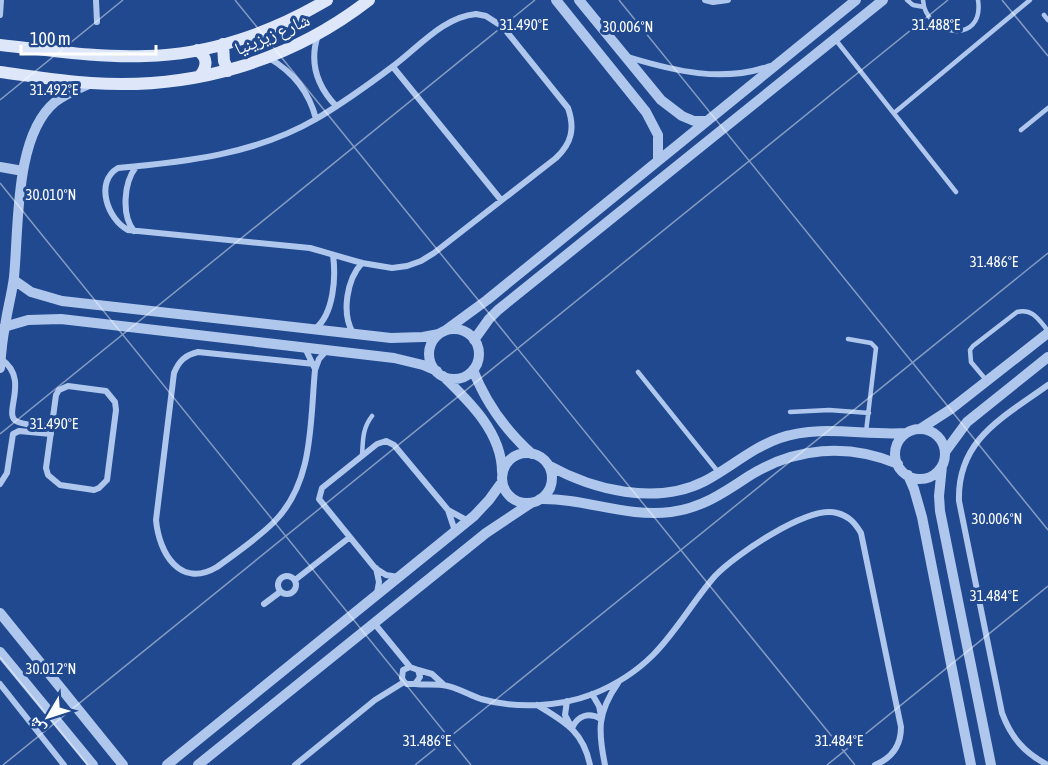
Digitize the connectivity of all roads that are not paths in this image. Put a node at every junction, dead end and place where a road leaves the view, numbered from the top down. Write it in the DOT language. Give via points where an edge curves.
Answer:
graph roads {
  1 [pos="1,0"];
  2 [pos="96,0"];
  3 [pos="327,0"];
  4 [pos="369,0"];
  5 [pos="556,0"];
  6 [pos="579,0"];
  7 [pos="705,0"];
  8 [pos="728,0"];
  9 [pos="856,0"];
  10 [pos="883,0"];
  11 [pos="907,0"];
  12 [pos="923,0"];
  13 [pos="978,0"];
  14 [pos="1030,0"];
  15 [pos="924,7"];
  16 [pos="0,15"];
  17 [pos="97,22"];
  18 [pos="318,35"];
  19 [pos="835,39"];
  20 [pos="223,44"];
  21 [pos="0,45"];
  22 [pos="197,50"];
  23 [pos="626,56"];
  24 [pos="268,58"];
  25 [pos="779,63"];
  26 [pos="393,67"];
  27 [pos="228,71"];
  28 [pos="0,72"];
  29 [pos="199,77"];
  30 [pos="91,83"];
  31 [pos="336,106"];
  32 [pos="1048,108"];
  33 [pos="894,113"];
  34 [pos="316,119"];
  35 [pos="705,122"];
  36 [pos="1022,130"];
  37 [pos="658,159"];
  38 [pos="0,167"];
  39 [pos="136,167"];
  40 [pos="22,171"];
  41 [pos="957,192"];
  42 [pos="501,200"];
  43 [pos="134,231"];
  44 [pos="333,255"];
  45 [pos="362,263"];
  46 [pos="14,279"];
  47 [pos="4,327"];
  48 [pos="315,329"];
  49 [pos="442,332"];
  50 [pos="1048,332"];
  51 [pos="353,333"];
  52 [pos="848,339"];
  53 [pos="474,340"];
  54 [pos="305,348"];
  55 [pos="327,350"];
  56 [pos="1048,357"];
  57 [pos="1,363"];
  58 [pos="314,367"];
  59 [pos="473,370"];
  60 [pos="638,372"];
  61 [pos="440,374"];
  62 [pos="987,381"];
  63 [pos="1048,385"];
  64 [pos="790,412"];
  65 [pos="869,413"];
  66 [pos="372,416"];
  67 [pos="52,426"];
  68 [pos="920,429"];
  69 [pos="822,430"];
  70 [pos="866,432"];
  71 [pos="906,433"];
  72 [pos="51,434"];
  73 [pos="821,450"];
  74 [pos="945,452"];
  75 [pos="532,454"];
  76 [pos="362,456"];
  77 [pos="898,464"];
  78 [pos="548,465"];
  79 [pos="942,466"];
  80 [pos="719,473"];
  81 [pos="908,475"];
  82 [pos="502,477"];
  83 [pos="0,483"];
  84 [pos="536,501"];
  85 [pos="448,510"];
  86 [pos="468,521"];
  87 [pos="455,531"];
  88 [pos="350,537"];
  89 [pos="375,568"];
  90 [pos="399,577"];
  91 [pos="295,580"];
  92 [pos="280,592"];
  93 [pos="376,596"];
  94 [pos="264,604"];
  95 [pos="0,613"];
  96 [pos="374,623"];
  97 [pos="0,652"];
  98 [pos="410,667"];
  99 [pos="418,670"];
  100 [pos="404,682"];
  101 [pos="619,682"];
  102 [pos="0,684"];
  103 [pos="415,684"];
  104 [pos="444,685"];
  105 [pos="592,694"];
  106 [pos="567,701"];
  107 [pos="537,705"];
  108 [pos="601,719"];
  109 [pos="572,728"];
  110 [pos="183,753"];
  111 [pos="64,765"];
  112 [pos="93,765"];
  113 [pos="123,765"];
  114 [pos="167,765"];
  115 [pos="192,765"];
  116 [pos="198,765"];
  117 [pos="295,765"];
  118 [pos="590,765"];
  119 [pos="605,765"];
  120 [pos="875,765"];
  121 [pos="971,765"];
  122 [pos="991,765"];
  123 [pos="1048,765"];
  1 -- 16 [label="street"];
  2 -- 17 [label="street"];
  3 -- 20 [label="main road, شارع زيزينيا" via="268,29"];
  4 -- 18 [label="main road, شارع زيزينيا"];
  5 -- 37 [label="street" via="646,112 658,135"];
  6 -- 23 [label="street"];
  7 -- 8 [label="street"];
  9 -- 25 [label="street"];
  10 -- 19 [label="street"];
  11 -- 15 [label="lane"];
  12 -- 15 [label="lane"];
  13 -- 15 [label="lane" via="976,19 960,32 933,22"];
  14 -- 33 [label="lane"];
  18 -- 24 [label="main road, شارع زيزينيا"];
  18 -- 31 [label="street" via="315,70"];
  19 -- 33 [label="lane"];
  19 -- 53 [label="street" via="498,310"];
  20 -- 22 [label="main road, شارع زيزينيا"];
  20 -- 27 [label="main road"];
  21 -- 22 [label="main road, شارع زيزينيا" via="118,56"];
  22 -- 29 [label="main road" via="206,65"];
  23 -- 25 [label="street" via="671,69 716,74 760,70"];
  23 -- 35 [label="street" via="670,109"];
  24 -- 27 [label="main road, شارع زيزينيا"];
  24 -- 34 [label="street" via="302,86"];
  25 -- 35 [label="street"];
  26 -- 31 [label="street"];
  26 -- 42 [label="street"];
  26 -- 42 [label="street" via="447,24 476,14 502,27 562,99 572,118 570,141"];
  27 -- 29 [label="main road, شارع زيزينيا"];
  28 -- 30 [label="main road, شارع زيزينيا"];
  29 -- 30 [label="main road, شارع زيزينيا" via="169,82"];
  30 -- 40 [label="street" via="54,103 41,118"];
  31 -- 34 [label="street"];
  32 -- 36 [label="lane"];
  33 -- 41 [label="lane"];
  34 -- 39 [label="street" via="228,154"];
  35 -- 37 [label="street"];
  37 -- 49 [label="street" via="487,300"];
  38 -- 40 [label="street"];
  39 -- 43 [label="street" via="128,182 126,212"];
  39 -- 43 [label="street" via="113,171 106,188 107,205 114,219 122,228"];
  40 -- 46 [label="street"];
  42 -- 45 [label="street" via="421,261 392,268"];
  43 -- 44 [label="street" via="272,243"];
  44 -- 45 [label="street"];
  44 -- 48 [label="street" via="327,314"];
  45 -- 51 [label="street" via="351,281 348,297 347,320"];
  46 -- 47 [label="street"];
  46 -- 48 [label="street" via="31,292 63,301"];
  47 -- 54 [label="street" via="28,320 61,320"];
  47 -- 57 [label="street"];
  48 -- 51 [label="street"];
  49 -- 51 [label="street" via="407,338"];
  49 -- 53 [label="street" via="462,330"];
  49 -- 61 [label="street" via="430,348 432,364"];
  50 -- 62 [label="street"];
  50 -- 62 [label="lane" via="1035,315 1023,310 973,346 971,362"];
  52 -- 65 [label="lane" via="871,343 876,348"];
  53 -- 59 [label="street" via="478,355"];
  54 -- 55 [label="street"];
  54 -- 58 [label="street"];
  55 -- 58 [label="street"];
  55 -- 61 [label="street" via="401,359"];
  56 -- 74 [label="street" via="967,422"];
  57 -- 67 [label="street" via="10,367 16,379 14,420"];
  58 -- 58 [label="street" via="198,352 182,358 177,365 156,520 160,543 180,570 189,574 208,572 265,530 288,505 306,464"];
  59 -- 61 [label="street" via="459,378"];
  59 -- 75 [label="street" via="497,416"];
  60 -- 80 [label="lane"];
  61 -- 82 [label="street" via="473,407 492,434 501,452"];
  62 -- 68 [label="street"];
  63 -- 123 [label="street" via="979,438 964,463 958,488 1002,713 1018,744"];
  64 -- 65 [label="lane"];
  65 -- 70 [label="lane"];
  66 -- 76 [label="lane" via="363,435"];
  67 -- 72 [label="street"];
  67 -- 72 [label="street" via="56,394 63,387 106,391 112,396 116,410 104,485 93,490 53,481 46,468"];
  68 -- 71 [label="street"];
  68 -- 74 [label="street" via="940,438"];
  69 -- 70 [label="street"];
  69 -- 73 [label="street"];
  69 -- 80 [label="street" via="778,438"];
  70 -- 71 [label="street"];
  71 -- 77 [label="street" via="897,443"];
  72 -- 83 [label="street" via="13,434 7,473"];
  73 -- 77 [label="street" via="860,452"];
  73 -- 84 [label="street" via="784,458 708,502 673,512 637,513 567,500"];
  74 -- 79 [label="street"];
  75 -- 78 [label="street"];
  75 -- 82 [label="street" via="513,457"];
  76 -- 85 [label="street" via="381,442 391,442"];
  76 -- 88 [label="street" via="322,488 319,495"];
  77 -- 81 [label="street"];
  78 -- 80 [label="street" via="584,481 639,494 689,488"];
  78 -- 84 [label="street" via="551,484"];
  79 -- 81 [label="street" via="931,477"];
  79 -- 122 [label="street" via="940,511"];
  81 -- 121 [label="street" via="920,509"];
  82 -- 84 [label="street" via="512,499"];
  82 -- 86 [label="street" via="489,500"];
  84 -- 96 [label="street" via="486,533"];
  85 -- 86 [label="street"];
  85 -- 87 [label="street"];
  86 -- 87 [label="street"];
  87 -- 90 [label="street"];
  88 -- 89 [label="street"];
  88 -- 91 [label="street"];
  89 -- 90 [label="street"];
  89 -- 93 [label="street" via="379,582"];
  90 -- 93 [label="street"];
  91 -- 92 [label="street" via="293,592"];
  91 -- 92 [label="street" via="290,576 281,578"];
  92 -- 94 [label="street"];
  93 -- 110 [label="street"];
  95 -- 113 [label="street"];
  96 -- 98 [label="street"];
  96 -- 116 [label="street"];
  97 -- 112 [label="street"];
  98 -- 99 [label="street"];
  98 -- 100 [label="street" via="403,670"];
  99 -- 103 [label="street" via="420,677"];
  99 -- 104 [label="street" via="432,674"];
  100 -- 103 [label="street"];
  100 -- 117 [label="street" via="375,700"];
  101 -- 105 [label="street"];
  101 -- 108 [label="street"];
  101 -- 120 [label="street" via="658,650 730,563 772,533 814,515 836,512 846,516 861,533 901,727 895,750"];
  102 -- 111 [label="street"];
  103 -- 104 [label="street"];
  104 -- 107 [label="street" via="492,702"];
  105 -- 106 [label="street"];
  105 -- 108 [label="street"];
  106 -- 107 [label="street"];
  106 -- 109 [label="street" via="565,716"];
  107 -- 109 [label="street"];
  108 -- 109 [label="street" via="587,714"];
  108 -- 119 [label="street" via="599,738"];
  109 -- 118 [label="street" via="583,742"];
  110 -- 114 [label="street"];
  110 -- 115 [label="street"];
}
